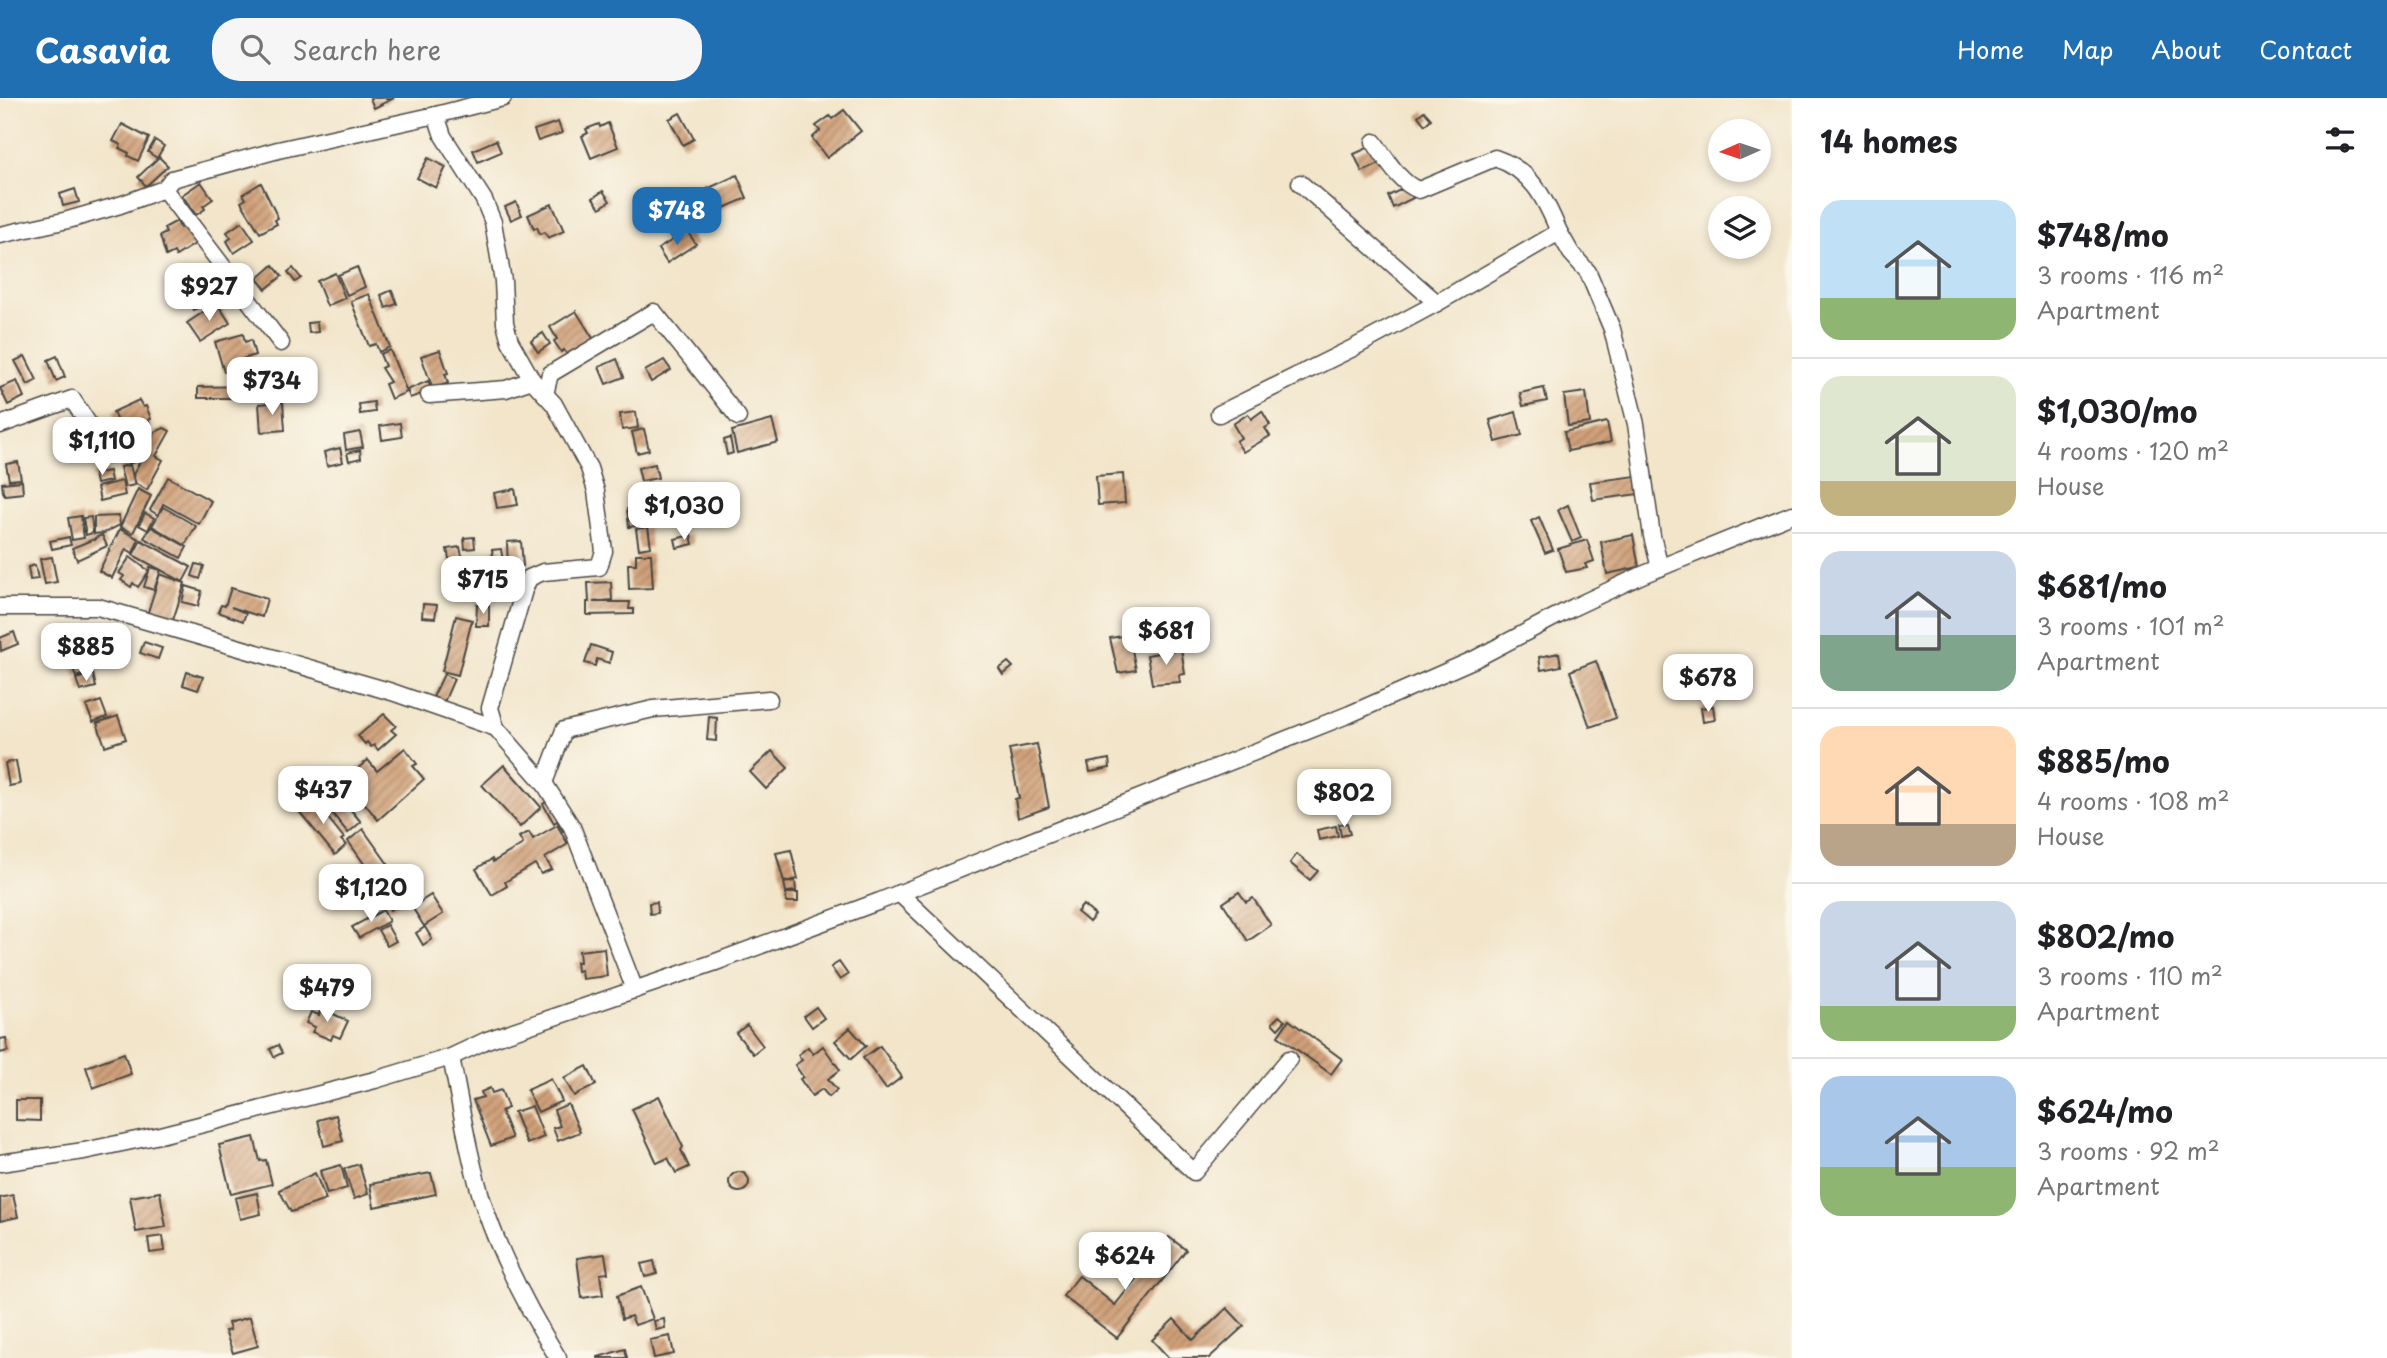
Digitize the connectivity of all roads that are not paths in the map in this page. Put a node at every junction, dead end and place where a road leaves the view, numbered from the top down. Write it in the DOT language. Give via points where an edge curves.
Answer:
graph roads {
  1 [pos="503,98"];
  2 [pos="436,115"];
  3 [pos="1374,142"];
  4 [pos="1300,183"];
  5 [pos="164,189"];
  6 [pos="1559,232"];
  7 [pos="0,234"];
  8 [pos="1437,303"];
  9 [pos="281,343"];
  10 [pos="532,380"];
  11 [pos="545,394"];
  12 [pos="429,395"];
  13 [pos="1219,414"];
  14 [pos="738,417"];
  15 [pos="0,425"];
  16 [pos="109,455"];
  17 [pos="1792,514"];
  18 [pos="1660,568"];
  19 [pos="0,607"];
  20 [pos="769,699"];
  21 [pos="496,728"];
  22 [pos="544,783"];
  23 [pos="899,893"];
  24 [pos="635,990"];
  25 [pos="451,1057"];
  26 [pos="1289,1059"];
  27 [pos="0,1163"];
  28 [pos="558,1358"];
  1 -- 2 [label="street"];
  2 -- 5 [label="street" via="278,150 172,179"];
  2 -- 10 [label="street" via="443,136 493,222 505,323"];
  3 -- 6 [label="street" via="1412,188 1419,190 1495,158 1512,164 1546,200"];
  4 -- 8 [label="street"];
  5 -- 7 [label="street" via="68,220"];
  5 -- 9 [label="street"];
  6 -- 8 [label="street"];
  6 -- 18 [label="street" via="1588,272 1612,329 1636,424"];
  8 -- 13 [label="street"];
  10 -- 11 [label="street"];
  10 -- 12 [label="street" via="506,389"];
  11 -- 14 [label="street" via="550,374 654,312"];
  11 -- 21 [label="street" via="589,468 604,551 599,567 543,572 529,578 490,708"];
  15 -- 16 [label="street" via="72,399"];
  17 -- 18 [label="street"];
  18 -- 23 [label="street" via="1475,659 1350,714"];
  19 -- 21 [label="street" via="98,607 392,692"];
  20 -- 22 [label="street" via="653,709 565,730"];
  21 -- 22 [label="street"];
  22 -- 24 [label="street" via="572,827"];
  23 -- 24 [label="street"];
  23 -- 26 [label="street" via="1194,1172"];
  24 -- 25 [label="street" via="487,1040"];
  25 -- 27 [label="street" via="160,1135"];
  25 -- 28 [label="street" via="485,1209 534,1320"];
}
